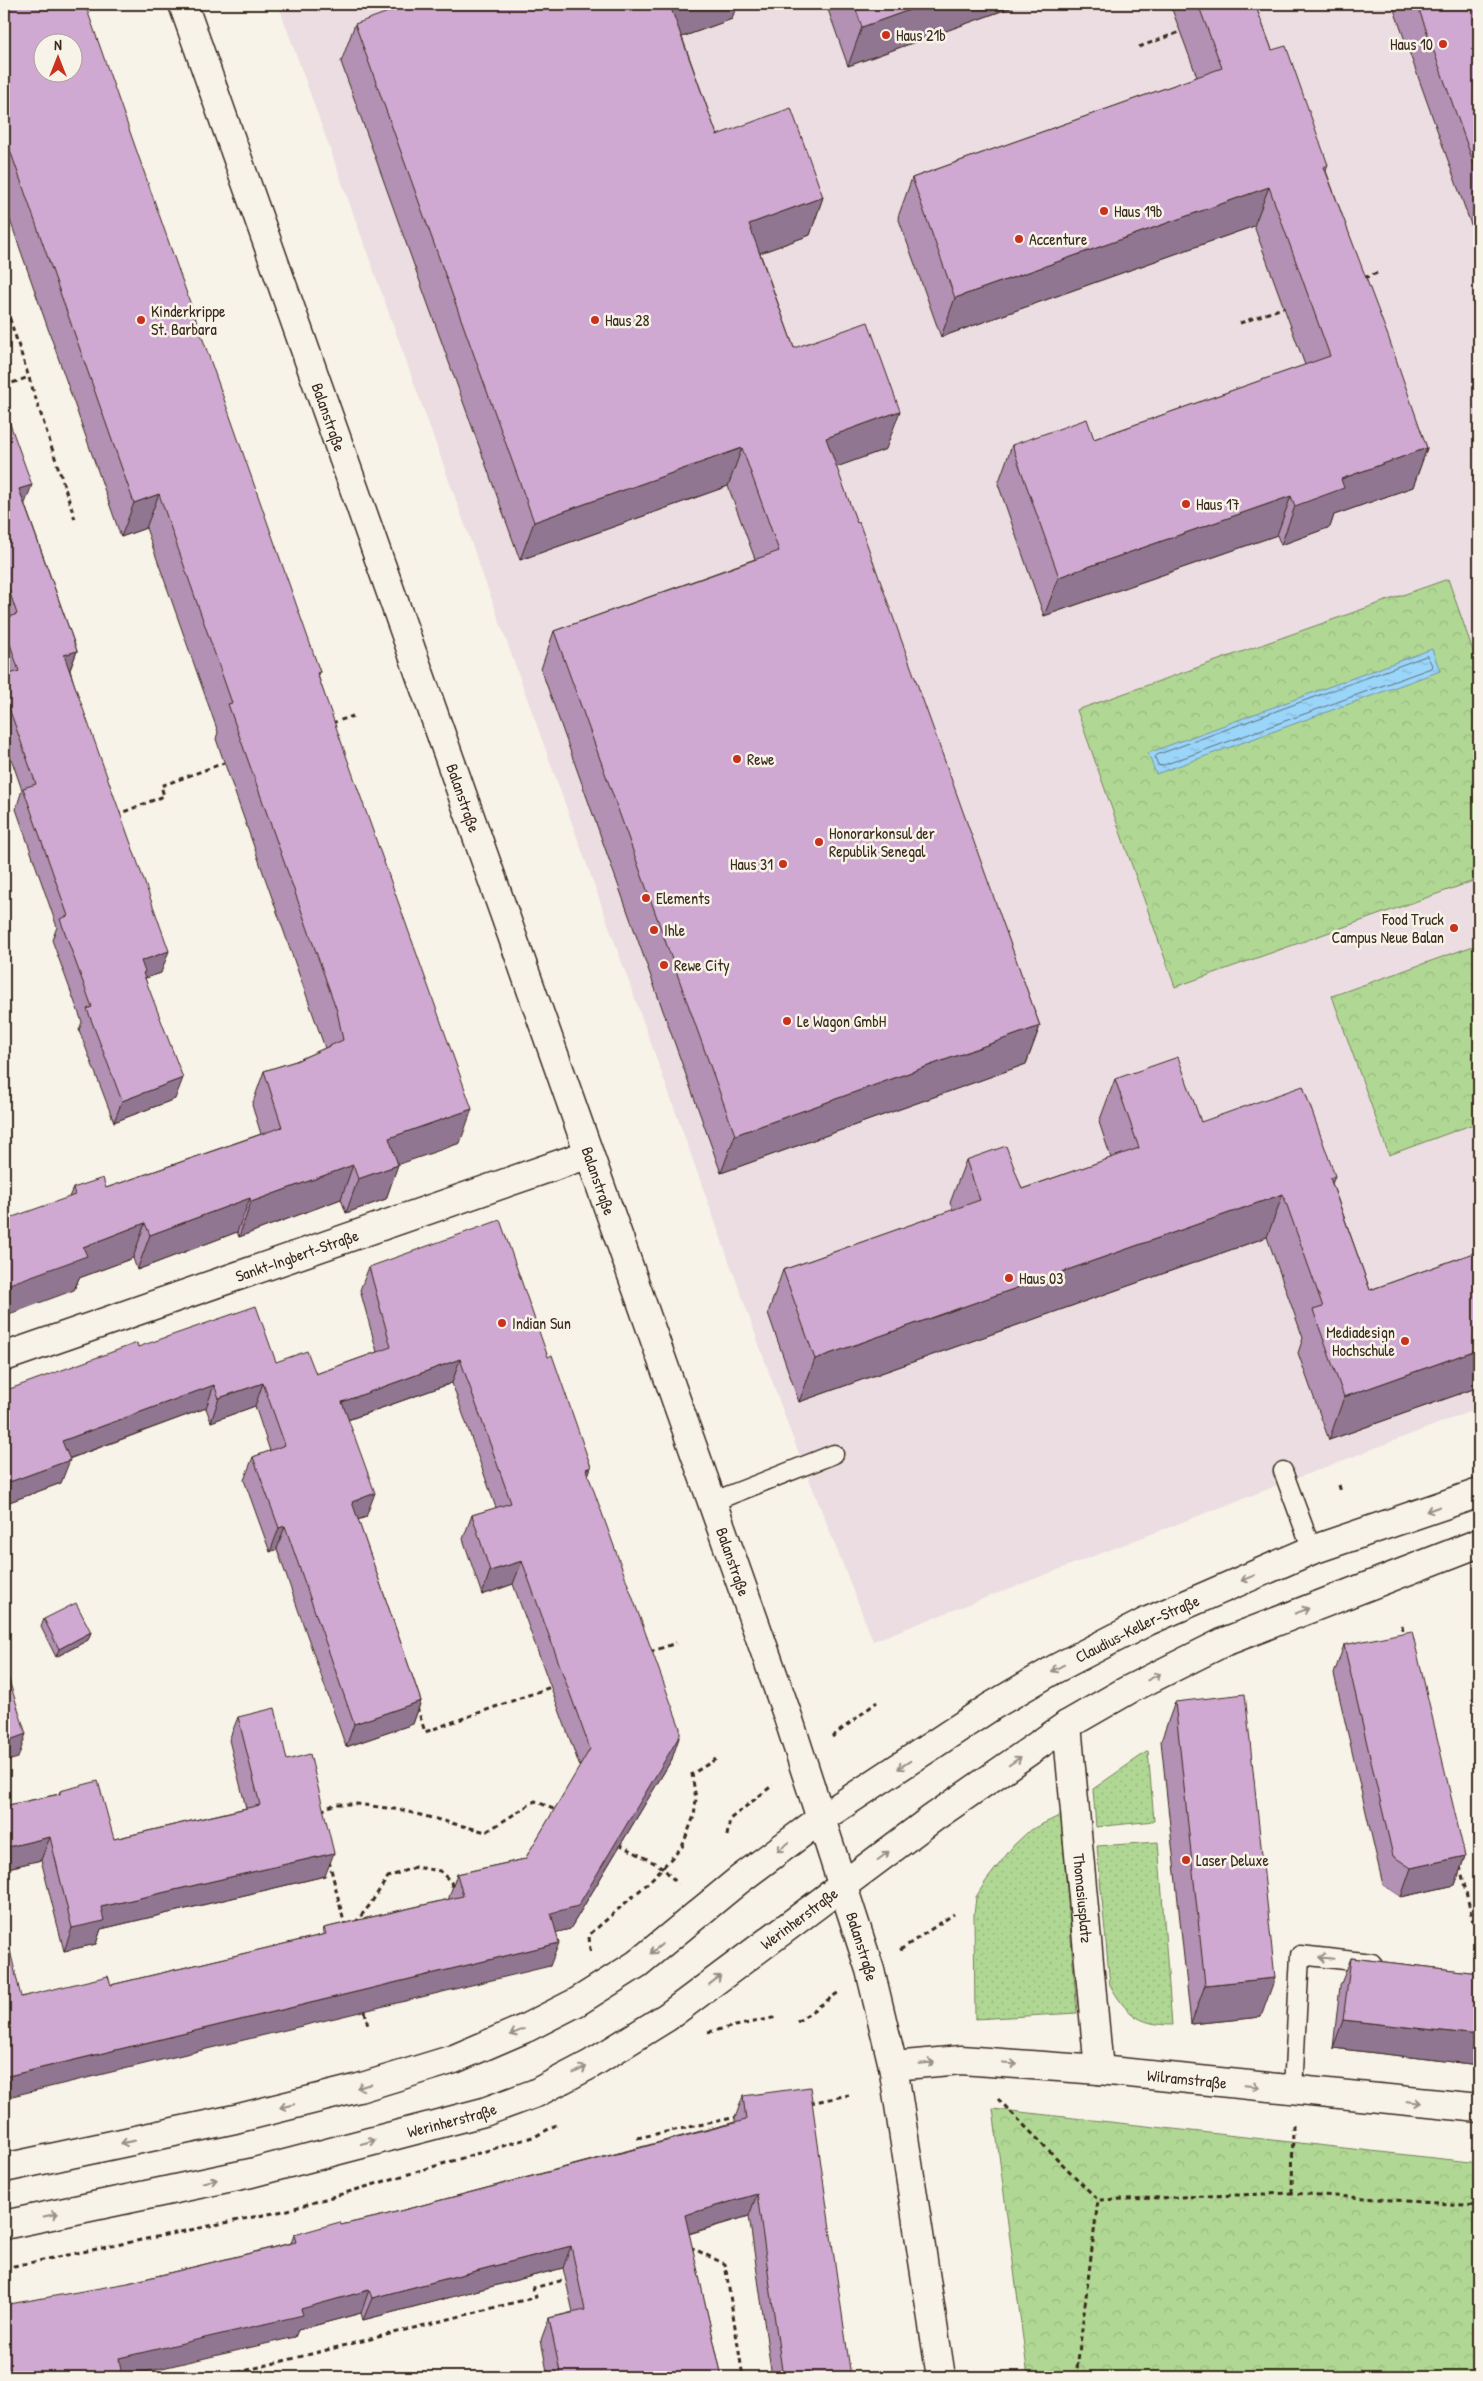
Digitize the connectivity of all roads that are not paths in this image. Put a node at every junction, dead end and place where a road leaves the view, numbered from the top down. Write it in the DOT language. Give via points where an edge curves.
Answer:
graph roads {
  1 [pos="183,4"];
  2 [pos="589,1154"];
  3 [pos="4,1357"];
  4 [pos="834,1454"];
  5 [pos="1283,1472"];
  6 [pos="1479,1493"];
  7 [pos="712,1502"];
  8 [pos="1479,1543"];
  9 [pos="1312,1550"];
  10 [pos="1067,1724"];
  11 [pos="822,1818"];
  12 [pos="844,1885"];
  13 [pos="1385,1965"];
  14 [pos="893,2066"];
  15 [pos="1099,2070"];
  16 [pos="1293,2090"];
  17 [pos="1479,2108"];
  18 [pos="4,2168"];
  19 [pos="4,2225"];
  20 [pos="941,2377"];
  1 -- 2 [label="street, Balanstraße"];
  2 -- 3 [label="street, Sankt-Ingbert-Straße"];
  2 -- 7 [label="street, Balanstraße"];
  4 -- 7 [label="lane"];
  5 -- 9 [label="lane"];
  6 -- 9 [label="street, Claudius-Keller-Straße, one-way"];
  7 -- 11 [label="street, Balanstraße"];
  10 -- 8 [label="street, one-way" via="1224,1642"];
  9 -- 11 [label="street, Claudius-Keller-Straße, one-way" via="1148,1621 1055,1669 992,1706"];
  12 -- 10 [label="street, one-way"];
  10 -- 15 [label="street, Thomasiusplatz"];
  11 -- 12 [label="street, Balanstraße"];
  11 -- 18 [label="street, one-way" via="739,1880 637,1964 577,2002 454,2059 359,2088 235,2119"];
  12 -- 14 [label="street, Balanstraße" via="870,1970"];
  19 -- 12 [label="street, Werinherstraße, one-way" via="251,2173 484,2112 536,2093 592,2064 667,2017"];
  13 -- 16 [label="lane, one-way" via="1300,1955"];
  14 -- 15 [label="street, Wilramstraße, one-way" via="961,2060"];
  14 -- 20 [label="street, Balanstraße"];
  15 -- 16 [label="street, Wilramstraße, one-way"];
  16 -- 17 [label="street, Wilramstraße, one-way"];
}
